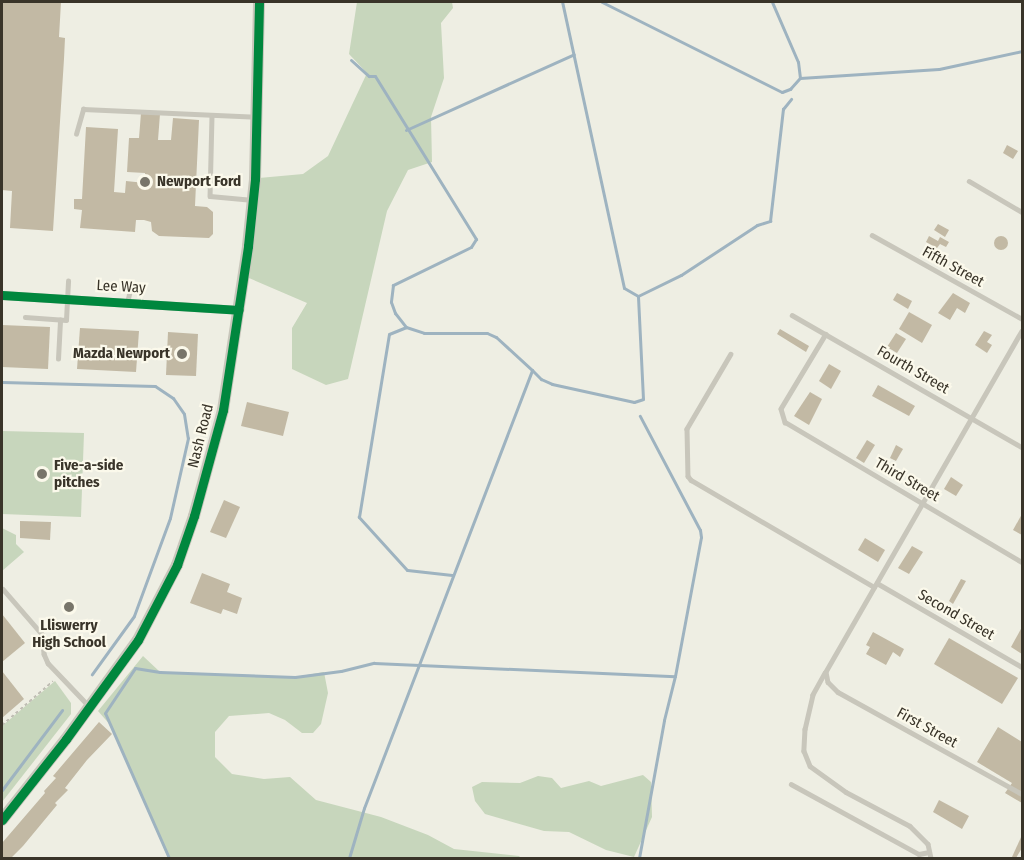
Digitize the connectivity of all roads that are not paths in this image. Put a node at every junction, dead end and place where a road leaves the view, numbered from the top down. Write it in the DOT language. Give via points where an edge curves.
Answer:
graph roads {
  1 [pos="259,2"];
  2 [pos="212,116"];
  3 [pos="256,117"];
  4 [pos="76,134"];
  5 [pos="969,181"];
  6 [pos="253,200"];
  7 [pos="1023,212"];
  8 [pos="872,235"];
  9 [pos="68,281"];
  10 [pos="130,285"];
  11 [pos="2,295"];
  12 [pos="66,299"];
  13 [pos="127,303"];
  14 [pos="239,310"];
  15 [pos="792,315"];
  16 [pos="25,317"];
  17 [pos="60,320"];
  18 [pos="1023,320"];
  19 [pos="1023,331"];
  20 [pos="826,334"];
  21 [pos="731,354"];
  22 [pos="58,359"];
  23 [pos="973,418"];
  24 [pos="1023,447"];
  25 [pos="922,503"];
  26 [pos="1023,562"];
  27 [pos="876,585"];
  28 [pos="3,589"];
  29 [pos="1023,667"];
  30 [pos="826,674"];
  31 [pos="90,707"];
  32 [pos="791,784"];
  33 [pos="1023,794"];
  34 [pos="2,820"];
  35 [pos="929,852"];
  36 [pos="931,858"];
  1 -- 3 [label="street, Nash Road"];
  2 -- 3 [label="lane"];
  2 -- 4 [label="lane" via="83,109"];
  2 -- 6 [label="lane" via="210,196"];
  3 -- 6 [label="street, Nash Road"];
  5 -- 7 [label="lane"];
  6 -- 14 [label="street, Nash Road"];
  8 -- 18 [label="lane, Fifth Street"];
  9 -- 12 [label="lane"];
  10 -- 13 [label="lane"];
  11 -- 12 [label="street, Lee Way"];
  12 -- 13 [label="street, Lee Way"];
  12 -- 17 [label="lane" via="66,320"];
  13 -- 14 [label="street, Lee Way"];
  14 -- 31 [label="street, Nash Road" via="210,464 177,565 138,640"];
  15 -- 20 [label="lane, Fourth Street"];
  16 -- 17 [label="lane"];
  17 -- 22 [label="lane"];
  19 -- 23 [label="lane"];
  20 -- 23 [label="lane, Fourth Street"];
  20 -- 25 [label="lane, Third Street" via="781,416 788,424"];
  21 -- 27 [label="lane, Second Street" via="687,429 688,476"];
  23 -- 24 [label="lane, Fourth Street"];
  23 -- 25 [label="lane"];
  25 -- 26 [label="lane, Third Street"];
  25 -- 27 [label="lane"];
  27 -- 29 [label="lane, Second Street"];
  27 -- 30 [label="lane"];
  28 -- 31 [label="lane" via="42,634 48,663"];
  30 -- 33 [label="lane, First Street" via="838,692"];
  30 -- 35 [label="lane" via="813,695 805,729 804,751 810,766 846,792 910,826 928,844"];
  31 -- 34 [label="street, Nash Road"];
  32 -- 35 [label="lane" via="919,855"];
  35 -- 36 [label="lane"];
}
